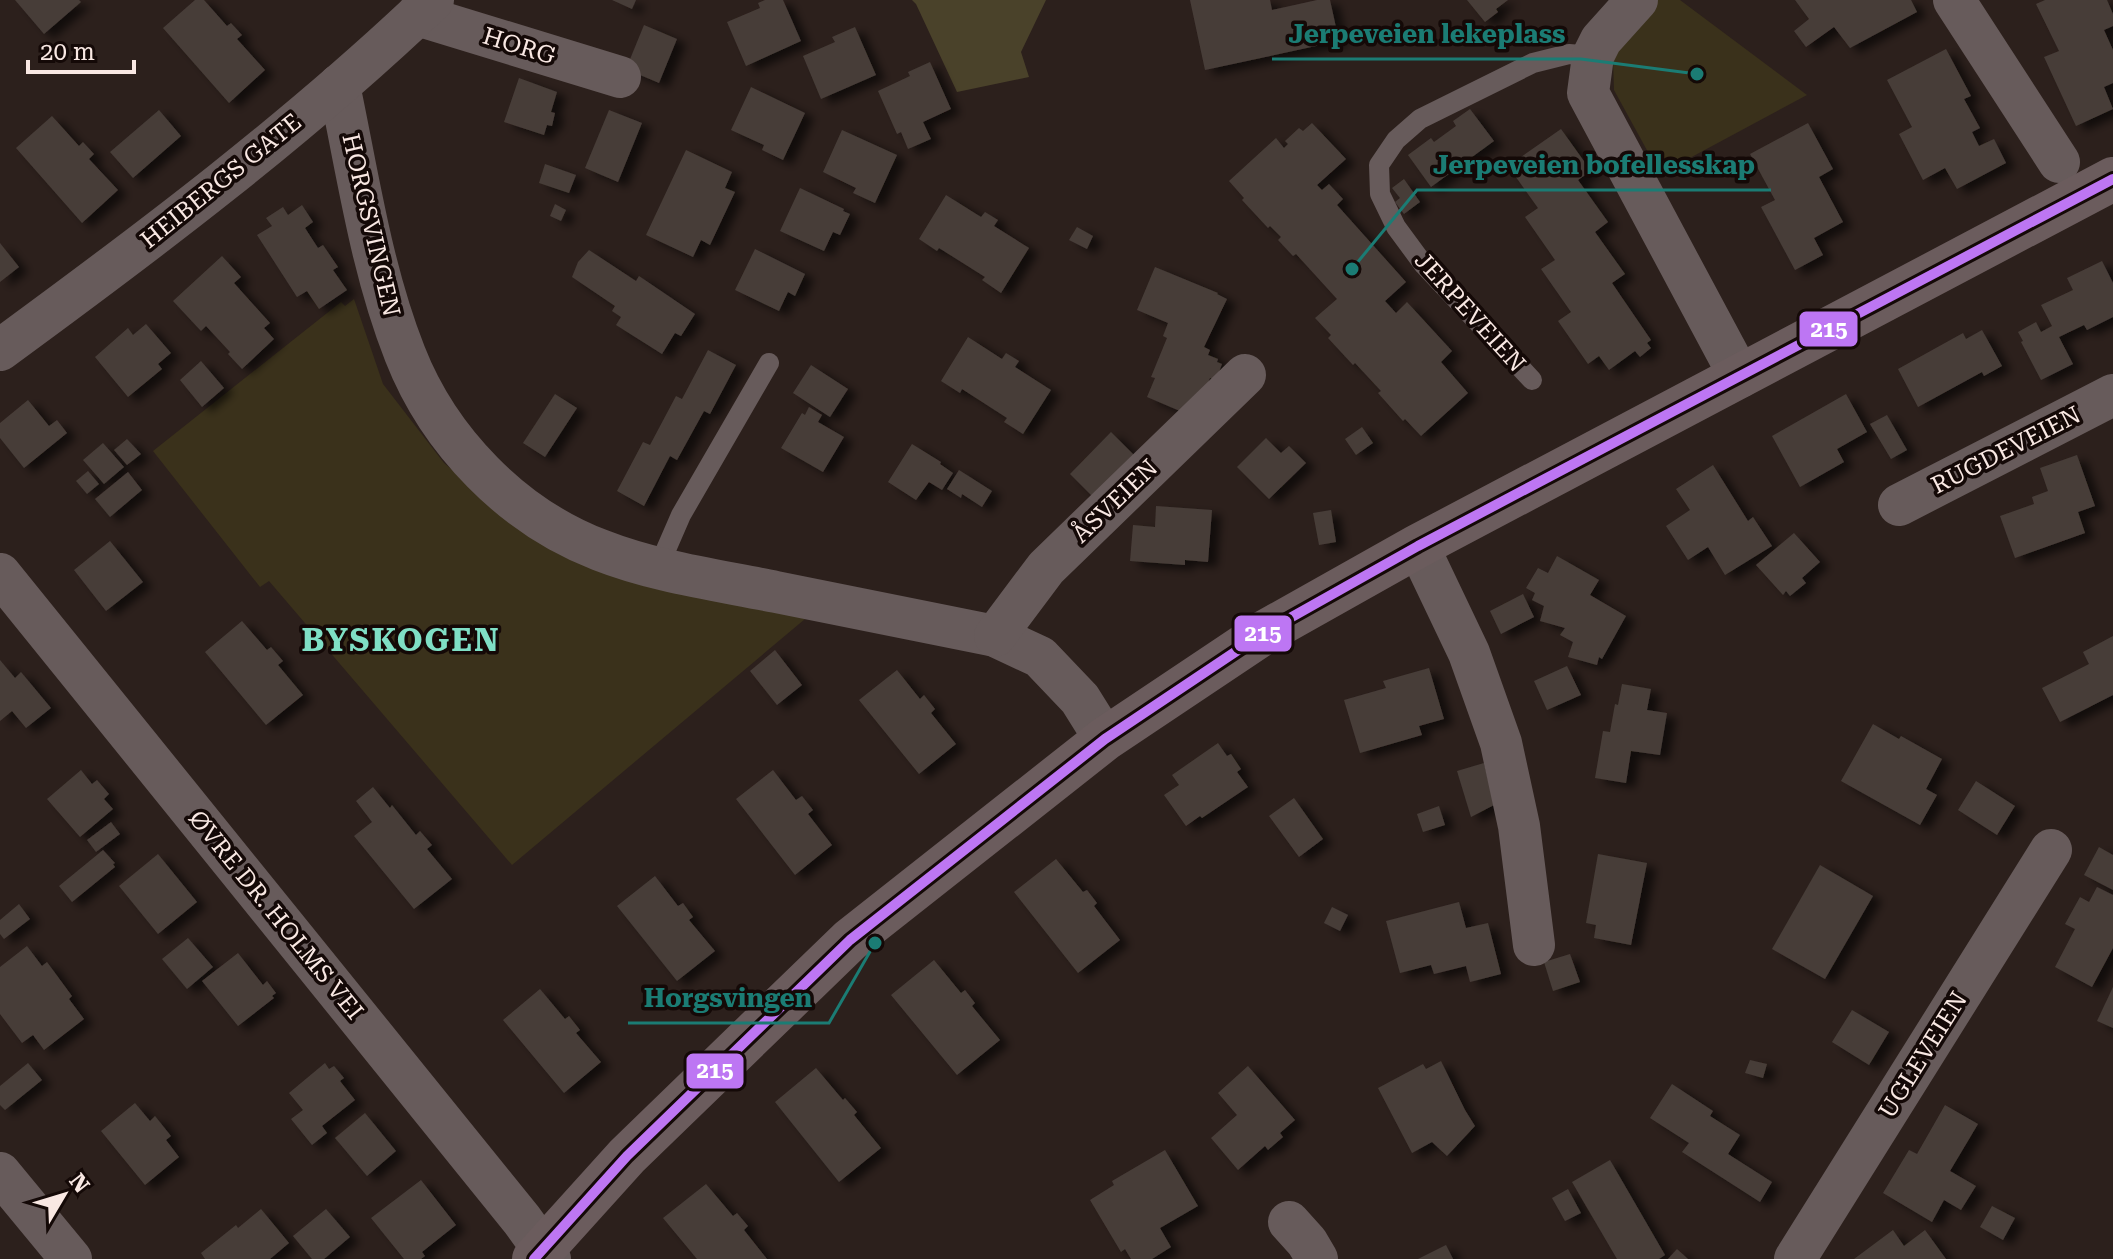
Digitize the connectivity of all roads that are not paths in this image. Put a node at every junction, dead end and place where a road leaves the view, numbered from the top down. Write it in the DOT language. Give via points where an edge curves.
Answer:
graph roads {
  1 [pos="1637,0"];
  2 [pos="1954,0"];
  3 [pos="425,8"];
  4 [pos="1593,56"];
  5 [pos="620,77"];
  6 [pos="339,85"];
  7 [pos="2059,162"];
  8 [pos="2112,182"];
  9 [pos="0,350"];
  10 [pos="769,363"];
  11 [pos="1245,375"];
  12 [pos="1740,377"];
  13 [pos="1532,380"];
  14 [pos="2113,395"];
  15 [pos="1899,505"];
  16 [pos="1418,546"];
  17 [pos="658,568"];
  18 [pos="0,574"];
  19 [pos="995,636"];
  20 [pos="1105,739"];
  21 [pos="2051,850"];
  22 [pos="1534,945"];
  23 [pos="0,1173"];
  24 [pos="1289,1222"];
  25 [pos="542,1256"];
  26 [pos="71,1259"];
  27 [pos="1317,1259"];
  28 [pos="1795,1259"];
  1 -- 4 [label="street"];
  2 -- 7 [label="street"];
  3 -- 5 [label="street, HORG"];
  3 -- 6 [label="street, HEIBERGS GATE"];
  4 -- 12 [label="street" via="1588,93"];
  4 -- 13 [label="lane, JERPEVEIEN" via="1569,54 1533,63 1420,119 1379,165 1380,194 1396,227 1424,265"];
  6 -- 9 [label="street, HEIBERGS GATE" via="124,260"];
  6 -- 17 [label="street, HORGSVINGEN" via="382,290 427,401 461,450 543,522 599,550"];
  8 -- 12 [label="main road"];
  10 -- 17 [label="lane" via="681,515"];
  11 -- 19 [label="street, ÅSVEIEN" via="1046,568"];
  12 -- 16 [label="main road"];
  14 -- 15 [label="street, RUGDEVEIEN"];
  16 -- 20 [label="main road" via="1265,632"];
  16 -- 22 [label="street" via="1469,653 1501,743 1519,826"];
  17 -- 19 [label="street, HORGSVINGEN"];
  18 -- 25 [label="street, ØVRE DR. HOLMS VEI" via="493,1184"];
  19 -- 20 [label="street, HORGSVINGEN" via="1040,657 1080,699"];
  20 -- 25 [label="main road" via="850,940 627,1156"];
  21 -- 28 [label="street, UGLEVEIEN"];
  23 -- 26 [label="street"];
  24 -- 27 [label="street"];
}
